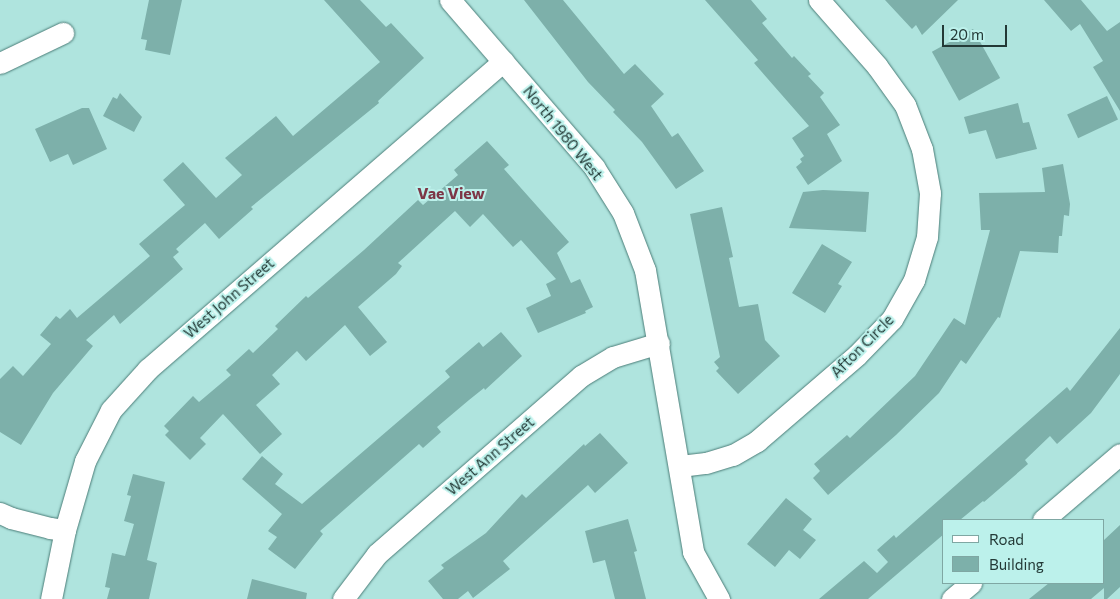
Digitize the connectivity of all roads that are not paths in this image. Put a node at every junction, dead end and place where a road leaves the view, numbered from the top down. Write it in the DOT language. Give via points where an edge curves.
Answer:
graph roads {
  1 [pos="450,0"];
  2 [pos="819,0"];
  3 [pos="63,32"];
  4 [pos="503,62"];
  5 [pos="0,63"];
  6 [pos="659,343"];
  7 [pos="1120,454"];
  8 [pos="680,466"];
  9 [pos="0,513"];
  10 [pos="1044,519"];
  11 [pos="65,530"];
  12 [pos="970,584"];
  13 [pos="51,599"];
  14 [pos="343,599"];
  15 [pos="719,599"];
  16 [pos="952,599"];
  1 -- 4 [label="street, North 1980 West"];
  2 -- 8 [label="street, Afton Circle" via="877,66 904,105 922,150 930,194 927,237 917,271 892,319 857,355 757,441 733,455"];
  3 -- 5 [label="street"];
  4 -- 6 [label="street, North 1980 West" via="594,167 623,212 645,270"];
  4 -- 11 [label="street, West John Street" via="148,369 111,410 85,461"];
  6 -- 8 [label="street, North 1980 West"];
  6 -- 14 [label="street, West Ann Street" via="613,357 581,376 377,554"];
  7 -- 10 [label="street"];
  8 -- 15 [label="street, North 1980 West" via="694,552"];
  9 -- 11 [label="street"];
  11 -- 13 [label="street, West John Street"];
  12 -- 16 [label="street"];
}
